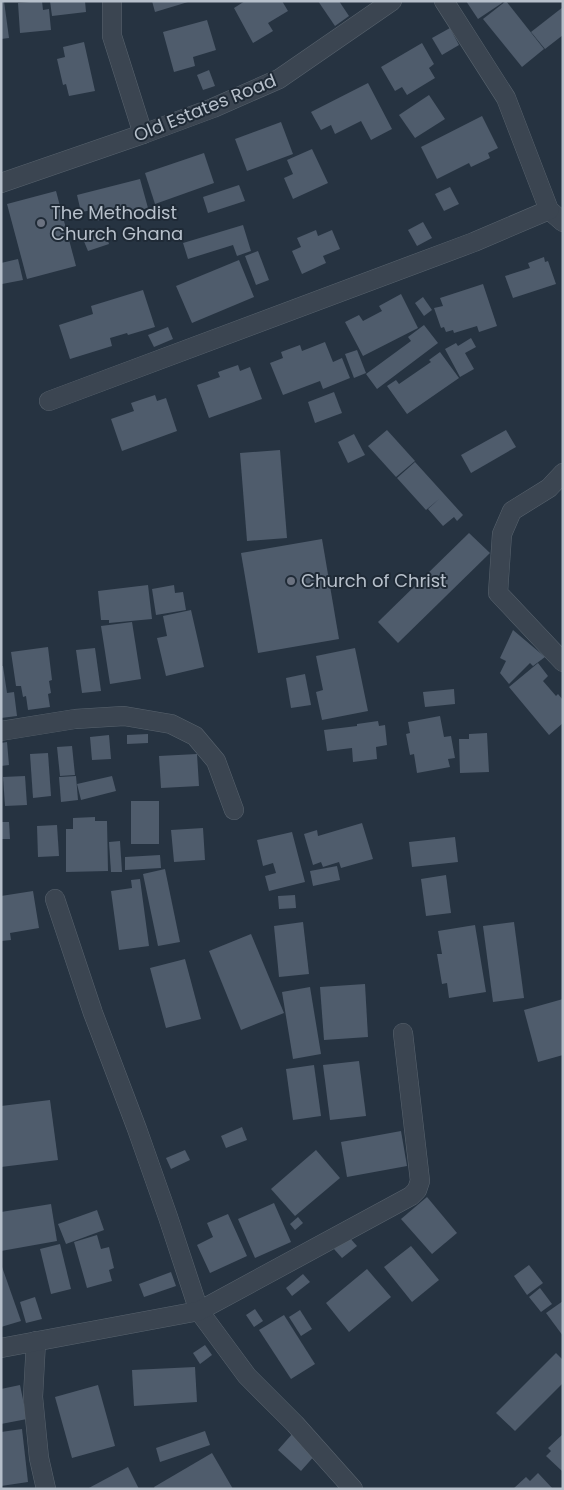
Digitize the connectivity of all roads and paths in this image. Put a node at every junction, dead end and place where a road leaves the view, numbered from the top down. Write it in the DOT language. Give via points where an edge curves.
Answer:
graph roads {
  1 [pos="112,1"];
  2 [pos="392,1"];
  3 [pos="444,1"];
  4 [pos="143,134"];
  5 [pos="1,183"];
  6 [pos="556,216"];
  7 [pos="49,401"];
  8 [pos="563,473"];
  9 [pos="563,662"];
  10 [pos="1,731"];
  11 [pos="234,810"];
  12 [pos="55,900"];
  13 [pos="403,1033"];
  14 [pos="199,1311"];
  15 [pos="36,1341"];
  16 [pos="1,1348"];
  17 [pos="46,1489"];
  18 [pos="353,1489"];
  1 -- 4 [label="street" via="112,36"];
  2 -- 4 [label="street, Old Estates Road" via="279,79"];
  3 -- 6 [label="street" via="506,98"];
  4 -- 5 [label="street, Old Estates Road"];
  6 -- 7 [label="street" via="474,242"];
  8 -- 9 [label="street" via="549,488 512,511 502,534 498,593"];
  10 -- 11 [label="street" via="75,719 124,716 171,724 195,736 216,761"];
  12 -- 14 [label="street"];
  13 -- 14 [label="street" via="420,1180 417,1190"];
  14 -- 15 [label="street"];
  14 -- 18 [label="street" via="246,1376 295,1424"];
  15 -- 16 [label="street"];
  15 -- 17 [label="street" via="33,1397 39,1458"];
}
